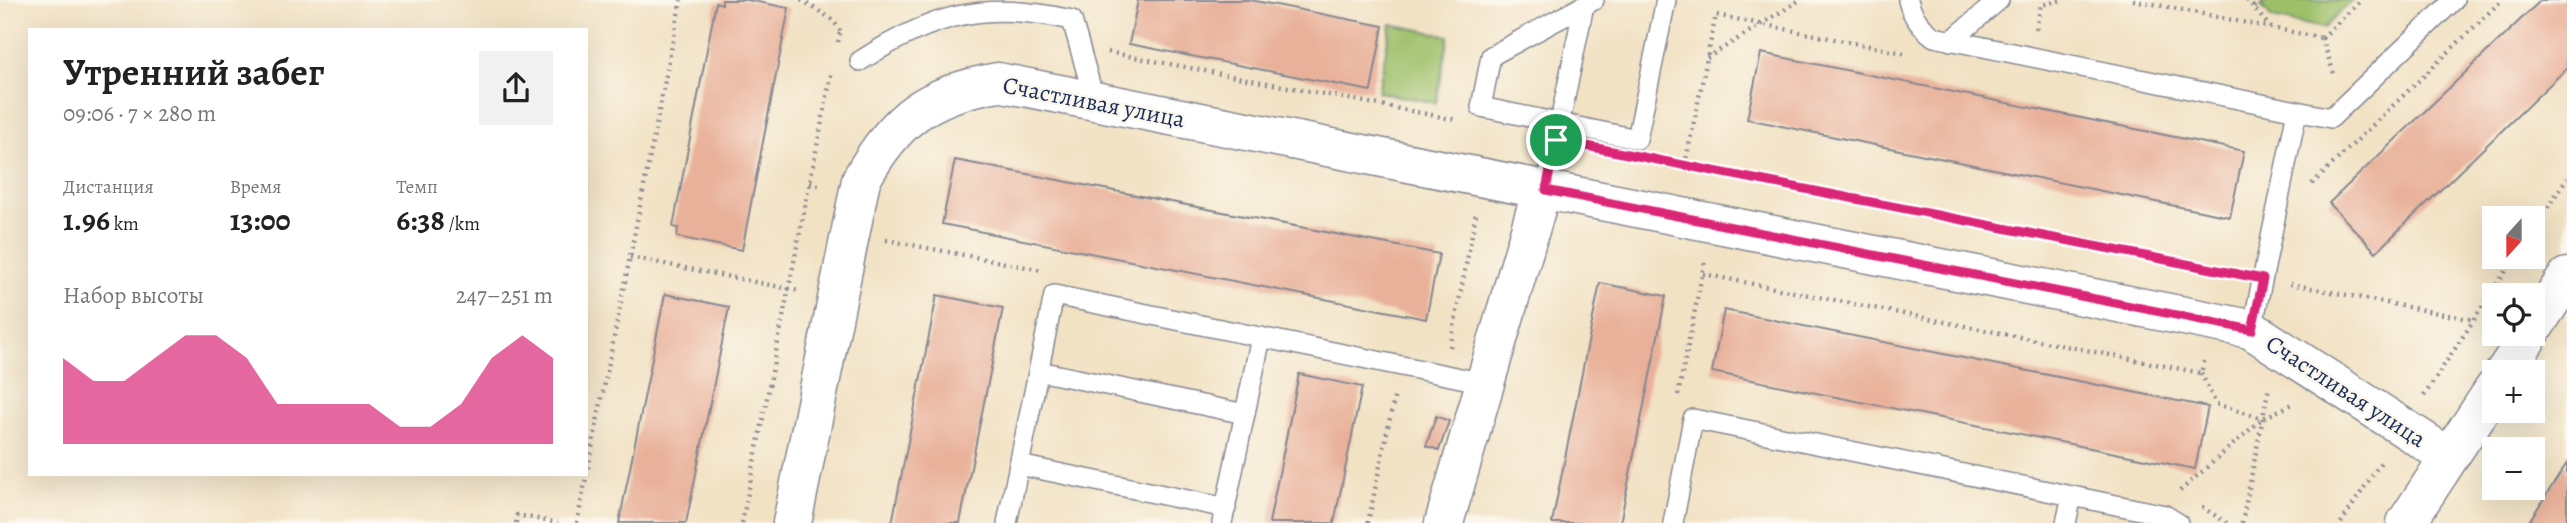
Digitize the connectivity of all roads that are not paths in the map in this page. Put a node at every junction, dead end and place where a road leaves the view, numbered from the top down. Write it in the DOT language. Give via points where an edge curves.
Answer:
graph roads {
  1 [pos="1666,0"];
  2 [pos="1908,0"];
  3 [pos="1999,0"];
  4 [pos="2454,0"];
  5 [pos="1589,3"];
  6 [pos="1951,41"];
  7 [pos="860,61"];
  8 [pos="1096,102"];
  9 [pos="2297,111"];
  10 [pos="1560,123"];
  11 [pos="1544,190"];
  12 [pos="2567,277"];
  13 [pos="2545,311"];
  14 [pos="2252,330"];
  15 [pos="1261,337"];
  16 [pos="1038,371"];
  17 [pos="1485,383"];
  18 [pos="2482,407"];
  19 [pos="1245,414"];
  20 [pos="2449,457"];
  21 [pos="1019,465"];
  22 [pos="2071,496"];
  23 [pos="1224,515"];
  24 [pos="792,523"];
  25 [pos="1007,523"];
  26 [pos="1444,523"];
  27 [pos="1672,523"];
  28 [pos="2066,523"];
  29 [pos="2178,523"];
  30 [pos="2406,523"];
  1 -- 10 [label="lane" via="1637,139"];
  2 -- 6 [label="lane" via="1920,26 1934,37"];
  3 -- 6 [label="lane"];
  4 -- 9 [label="lane" via="2332,118"];
  5 -- 10 [label="lane"];
  5 -- 10 [label="lane" via="1491,56 1488,68 1481,107"];
  6 -- 9 [label="lane"];
  7 -- 8 [label="lane" via="895,38 949,17 978,11 1041,13 1072,20"];
  8 -- 11 [label="street, Счастливая улица"];
  8 -- 24 [label="street, Счастливая улица" via="998,82 969,87 916,112 875,154 861,180"];
  9 -- 14 [label="lane"];
  10 -- 11 [label="lane"];
  11 -- 14 [label="street, Счастливая улица"];
  11 -- 17 [label="street"];
  12 -- 13 [label="street"];
  14 -- 20 [label="street, Счастливая улица"];
  15 -- 16 [label="lane" via="1054,295"];
  15 -- 17 [label="lane"];
  15 -- 19 [label="lane"];
  16 -- 19 [label="lane"];
  16 -- 21 [label="lane"];
  17 -- 26 [label="street"];
  18 -- 20 [label="street, Счастливая улица"];
  19 -- 23 [label="lane"];
  20 -- 30 [label="street, Счастливая улица"];
  21 -- 23 [label="lane"];
  21 -- 25 [label="lane"];
  22 -- 27 [label="lane" via="1693,419"];
  22 -- 28 [label="lane"];
  22 -- 29 [label="lane" via="2165,515"];
}
